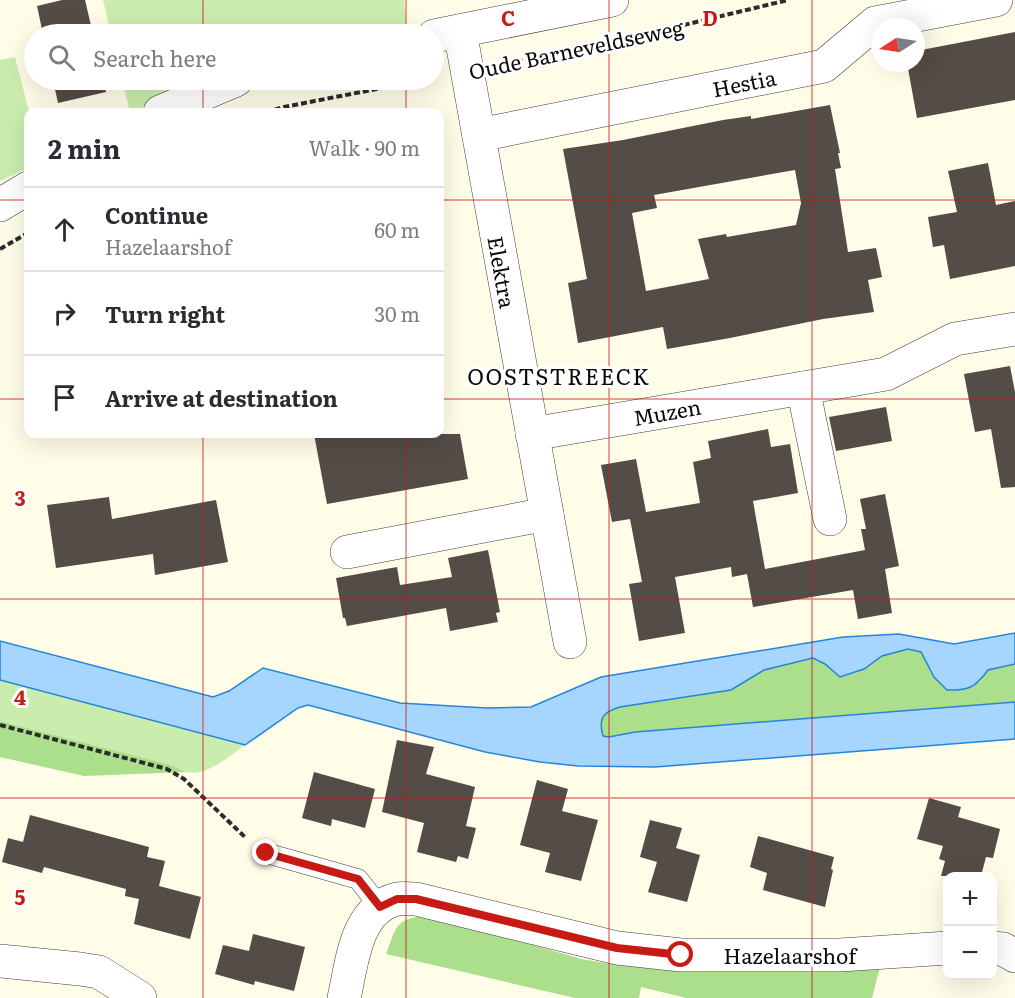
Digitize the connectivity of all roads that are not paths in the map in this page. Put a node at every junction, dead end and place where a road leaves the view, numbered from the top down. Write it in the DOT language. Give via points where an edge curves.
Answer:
graph roads {
  1 [pos="612,0"];
  2 [pos="996,0"];
  3 [pos="447,34"];
  4 [pos="212,90"];
  5 [pos="170,108"];
  6 [pos="479,135"];
  7 [pos="24,190"];
  8 [pos="0,205"];
  9 [pos="1015,329"];
  10 [pos="803,388"];
  11 [pos="532,434"];
  12 [pos="547,514"];
  13 [pos="830,519"];
  14 [pos="347,552"];
  15 [pos="570,642"];
  16 [pos="266,853"];
  17 [pos="380,907"];
  18 [pos="943,948"];
  19 [pos="997,948"];
  20 [pos="1015,956"];
  21 [pos="0,961"];
  22 [pos="140,998"];
  23 [pos="344,998"];
  1 -- 3 [label="street, Oude Barneveldseweg"];
  2 -- 6 [label="street, Hestia" via="875,23 824,66"];
  3 -- 6 [label="street, Elektra" via="467,71"];
  4 -- 5 [label="street"];
  6 -- 11 [label="street, Elektra"];
  7 -- 8 [label="street"];
  9 -- 10 [label="street, Muzen" via="955,339 886,374"];
  10 -- 11 [label="street, Muzen"];
  10 -- 13 [label="street"];
  11 -- 12 [label="street, Elektra"];
  12 -- 14 [label="street"];
  12 -- 15 [label="street, Elektra"];
  16 -- 17 [label="lane" via="358,879"];
  17 -- 18 [label="street, Hazelaarshof" via="397,899 416,899 617,948 681,955 840,955"];
  17 -- 23 [label="street" via="368,917 359,936"];
  19 -- 20 [label="street"];
  21 -- 22 [label="street" via="99,972"];
}
